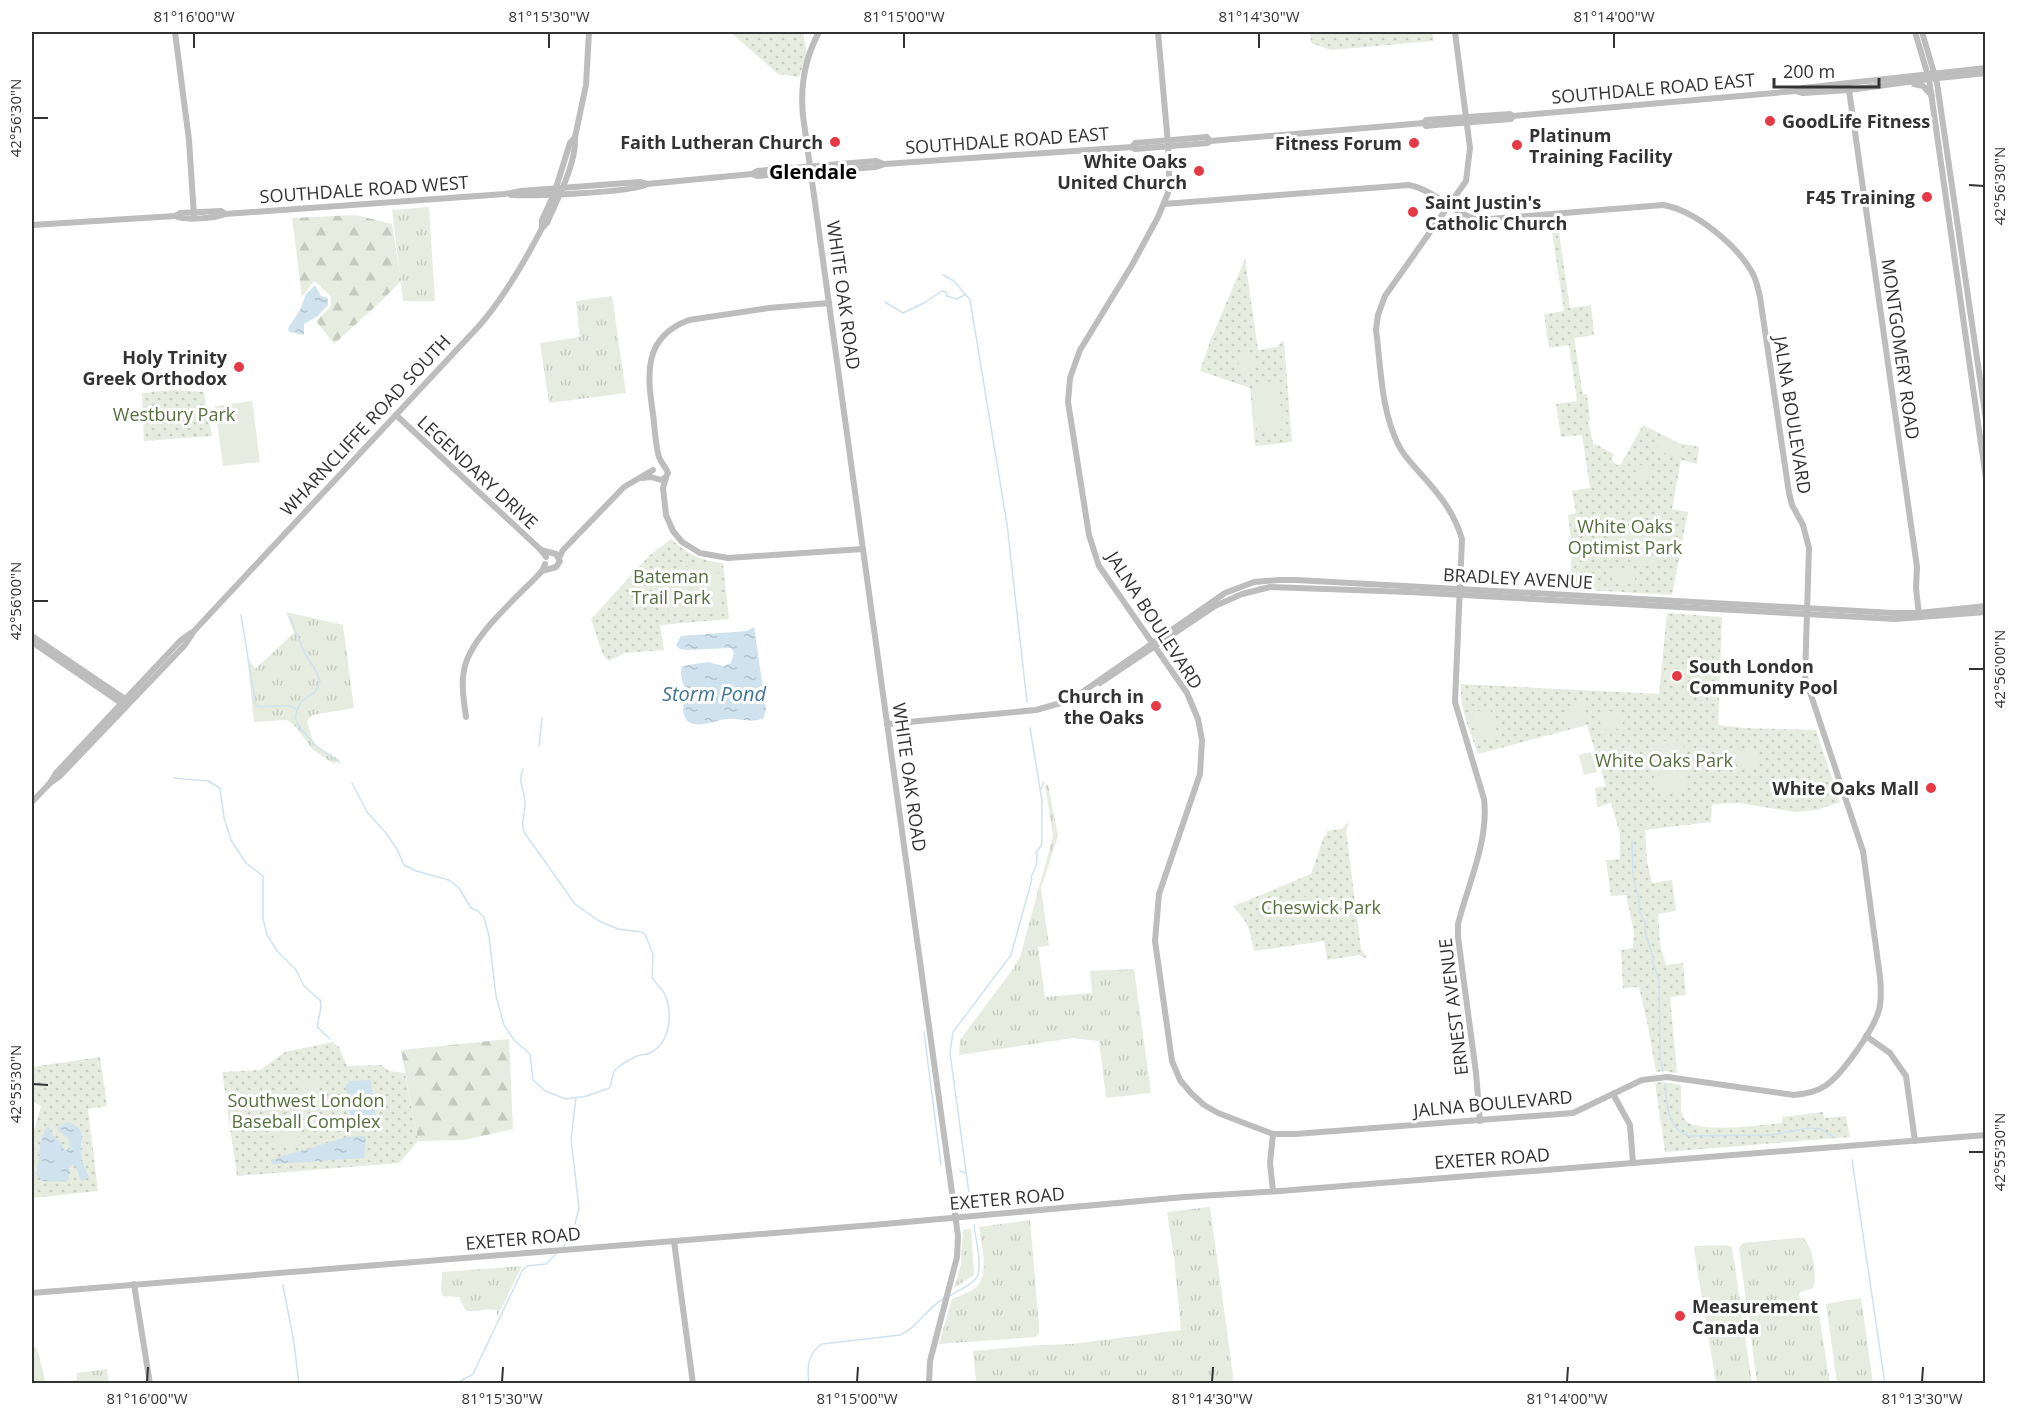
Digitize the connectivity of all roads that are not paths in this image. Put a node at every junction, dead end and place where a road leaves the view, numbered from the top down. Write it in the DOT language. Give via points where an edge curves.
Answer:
graph roads {
  1 [pos="175,32"];
  2 [pos="589,32"];
  3 [pos="819,32"];
  4 [pos="1158,32"];
  5 [pos="1455,32"];
  6 [pos="1915,32"];
  7 [pos="1922,32"];
  8 [pos="1931,58"];
  9 [pos="1923,61"];
  10 [pos="1986,68"];
  11 [pos="1956,70"];
  12 [pos="1986,74"];
  13 [pos="1912,76"];
  14 [pos="1932,76"];
  15 [pos="1906,83"];
  16 [pos="1848,87"];
  17 [pos="1932,96"];
  18 [pos="1467,120"];
  19 [pos="1168,144"];
  20 [pos="811,169"];
  21 [pos="1948,182"];
  22 [pos="558,191"];
  23 [pos="1164,204"];
  24 [pos="1449,207"];
  25 [pos="194,215"];
  26 [pos="32,225"];
  27 [pos="830,303"];
  28 [pos="396,415"];
  29 [pos="1986,420"];
  30 [pos="659,456"];
  31 [pos="665,466"];
  32 [pos="654,468"];
  33 [pos="666,477"];
  34 [pos="642,478"];
  35 [pos="656,478"];
  36 [pos="1986,478"];
  37 [pos="663,488"];
  38 [pos="863,549"];
  39 [pos="551,559"];
  40 [pos="1460,592"];
  41 [pos="1986,606"];
  42 [pos="1808,611"];
  43 [pos="1986,612"];
  44 [pos="1919,615"];
  45 [pos="194,631"];
  46 [pos="32,636"];
  47 [pos="32,642"];
  48 [pos="1153,645"];
  49 [pos="123,701"];
  50 [pos="466,717"];
  51 [pos="887,724"];
  52 [pos="50,783"];
  53 [pos="32,802"];
  54 [pos="1866,1036"];
  55 [pos="1613,1094"];
  56 [pos="1480,1121"];
  57 [pos="1273,1134"];
  58 [pos="1986,1135"];
  59 [pos="1916,1141"];
  60 [pos="1633,1163"];
  61 [pos="1273,1191"];
  62 [pos="956,1217"];
  63 [pos="674,1241"];
  64 [pos="134,1284"];
  65 [pos="32,1293"];
  66 [pos="150,1383"];
  67 [pos="693,1383"];
  68 [pos="929,1383"];
  1 -- 25 [label="street"];
  2 -- 22 [label="street, WHARNCLIFFE ROAD SOUTH" via="586,85 574,153"];
  3 -- 20 [label="street, WHITE OAK ROAD" via="807,61 802,92"];
  4 -- 19 [label="street, JALNA BOULEVARD"];
  5 -- 18 [label="street, ERNEST AVENUE"];
  6 -- 9 [label="street"];
  7 -- 8 [label="street"];
  8 -- 11 [label="street" via="1940,67"];
  8 -- 14 [label="street"];
  9 -- 13 [label="street"];
  9 -- 14 [label="street"];
  10 -- 11 [label="street, SOUTHDALE ROAD EAST"];
  11 -- 14 [label="street, SOUTHDALE ROAD EAST"];
  12 -- 14 [label="street, SOUTHDALE ROAD EAST"];
  13 -- 14 [label="street, SOUTHDALE ROAD EAST"];
  13 -- 16 [label="street, SOUTHDALE ROAD EAST"];
  14 -- 15 [label="street, SOUTHDALE ROAD EAST"];
  14 -- 17 [label="street"];
  14 -- 21 [label="street"];
  15 -- 16 [label="street, SOUTHDALE ROAD EAST"];
  15 -- 17 [label="street" via="1923,86"];
  16 -- 18 [label="street, SOUTHDALE ROAD EAST"];
  16 -- 44 [label="street, MONTGOMERY ROAD" via="1917,567"];
  17 -- 21 [label="street"];
  18 -- 19 [label="street, SOUTHDALE ROAD EAST" via="1210,141 1208,137"];
  18 -- 24 [label="street, ERNEST AVENUE" via="1470,148 1466,181"];
  19 -- 20 [label="street, SOUTHDALE ROAD EAST" via="1135,143 1132,147"];
  19 -- 23 [label="street, JALNA BOULEVARD" via="1168,193"];
  20 -- 22 [label="street, SOUTHDALE ROAD EAST" via="632,188"];
  20 -- 27 [label="street, WHITE OAK ROAD"];
  21 -- 29 [label="street"];
  21 -- 36 [label="street"];
  22 -- 25 [label="street, SOUTHDALE ROAD WEST"];
  22 -- 28 [label="street, WHARNCLIFFE ROAD SOUTH" via="516,277 490,314"];
  23 -- 24 [label="street, JALNA BOULEVARD" via="1408,186 1422,189"];
  23 -- 48 [label="street, JALNA BOULEVARD" via="1080,350 1068,390 1093,549 1107,579"];
  24 -- 40 [label="street, ERNEST AVENUE" via="1385,296 1376,330 1387,414 1398,444 1458,524 1462,550"];
  24 -- 42 [label="street, JALNA BOULEVARD" via="1478,220 1666,206 1696,218 1738,254 1757,284 1789,493 1809,548"];
  25 -- 26 [label="street, SOUTHDALE ROAD WEST"];
  27 -- 30 [label="street" via="689,320 668,331 653,350 649,370"];
  27 -- 38 [label="street, WHITE OAK ROAD"];
  28 -- 39 [label="street, LEGENDARY DRIVE"];
  28 -- 45 [label="street, WHARNCLIFFE ROAD SOUTH"];
  30 -- 31 [label="street"];
  30 -- 32 [label="street"];
  31 -- 32 [label="street"];
  31 -- 33 [label="street"];
  32 -- 34 [label="street"];
  32 -- 35 [label="street"];
  33 -- 35 [label="street"];
  33 -- 37 [label="street"];
  34 -- 35 [label="street"];
  34 -- 39 [label="street" via="624,487"];
  35 -- 37 [label="street"];
  37 -- 38 [label="street" via="666,515 673,531 700,553 721,558"];
  38 -- 51 [label="street, WHITE OAK ROAD"];
  39 -- 50 [label="street" via="470,652 462,683"];
  40 -- 42 [label="street, BRADLEY AVENUE"];
  40 -- 48 [label="street, BRADLEY AVENUE" via="1282,586 1260,589 1215,606"];
  40 -- 56 [label="street, ERNEST AVENUE" via="1455,702 1485,810 1458,931"];
  41 -- 44 [label="street, BRADLEY AVENUE"];
  42 -- 44 [label="street, BRADLEY AVENUE"];
  42 -- 54 [label="street, JALNA BOULEVARD" via="1805,677 1860,839 1865,870 1881,995 1878,1013"];
  43 -- 44 [label="street, BRADLEY AVENUE"];
  45 -- 49 [label="street, WHARNCLIFFE ROAD SOUTH"];
  45 -- 52 [label="street, WHARNCLIFFE ROAD SOUTH" via="185,645"];
  46 -- 49 [label="street"];
  47 -- 49 [label="street"];
  48 -- 51 [label="street, BRADLEY AVENUE" via="1096,686 1061,703 1036,710"];
  48 -- 57 [label="street, JALNA BOULEVARD" via="1187,693 1202,740 1200,774 1160,894 1155,925 1172,1061 1180,1080 1204,1105"];
  49 -- 52 [label="street, WHARNCLIFFE ROAD SOUTH"];
  51 -- 62 [label="street, WHITE OAK ROAD"];
  52 -- 53 [label="street, WHARNCLIFFE ROAD SOUTH"];
  54 -- 55 [label="street, JALNA BOULEVARD" via="1839,1074 1827,1085 1804,1094 1667,1077 1642,1080"];
  54 -- 59 [label="street" via="1890,1053 1906,1076"];
  55 -- 56 [label="street, JALNA BOULEVARD" via="1573,1113"];
  55 -- 60 [label="street" via="1630,1125"];
  56 -- 57 [label="street, JALNA BOULEVARD"];
  57 -- 61 [label="street"];
  58 -- 59 [label="street, EXETER ROAD"];
  59 -- 60 [label="street, EXETER ROAD"];
  60 -- 61 [label="street, EXETER ROAD"];
  61 -- 62 [label="street, EXETER ROAD"];
  62 -- 63 [label="street, EXETER ROAD"];
  62 -- 68 [label="street, WHITE OAK ROAD" via="957,1257 930,1361"];
  63 -- 64 [label="street, EXETER ROAD"];
  63 -- 67 [label="street"];
  64 -- 65 [label="street, EXETER ROAD"];
  64 -- 66 [label="street"];
}
